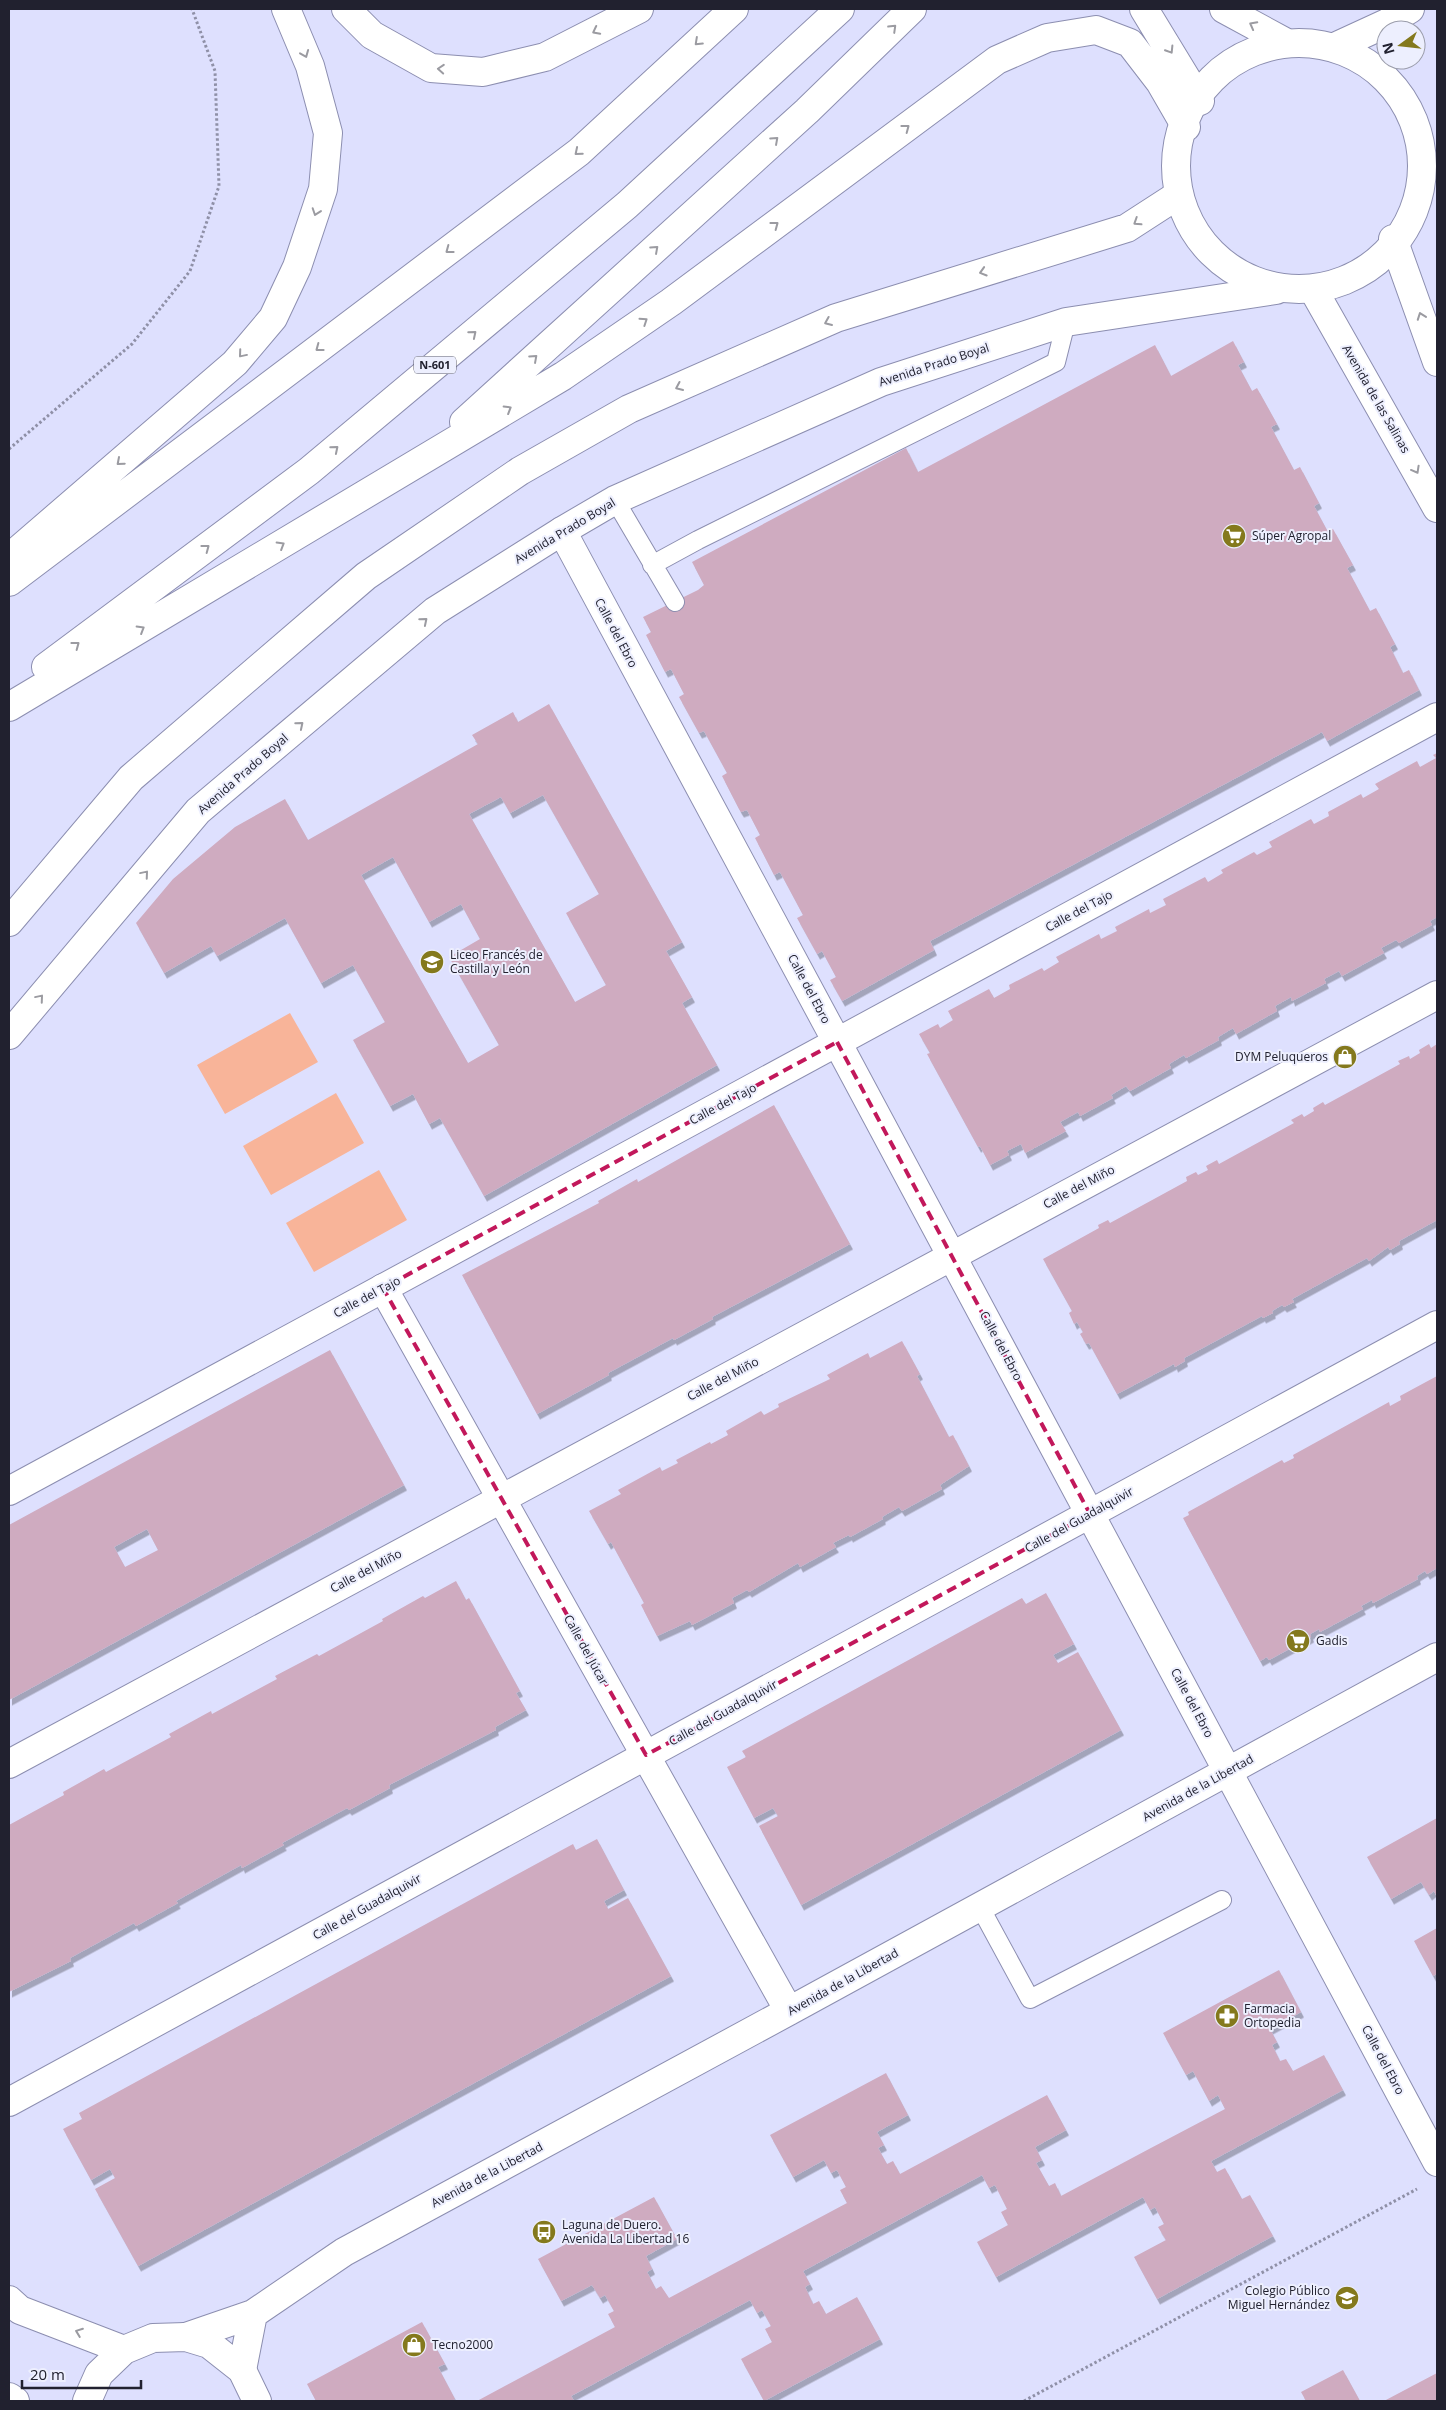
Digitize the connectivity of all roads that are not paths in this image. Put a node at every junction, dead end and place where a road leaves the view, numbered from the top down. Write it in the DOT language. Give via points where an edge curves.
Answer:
graph roads {
  1 [pos="286,9"];
  2 [pos="346,9"];
  3 [pos="639,9"];
  4 [pos="734,9"];
  5 [pos="840,9"];
  6 [pos="912,9"];
  7 [pos="1144,9"];
  8 [pos="1224,9"];
  9 [pos="1410,9"];
  10 [pos="1283,41"];
  11 [pos="1337,46"];
  12 [pos="1200,100"];
  13 [pos="1186,127"];
  14 [pos="1437,144"];
  15 [pos="1420,175"];
  16 [pos="1178,195"];
  17 [pos="1393,239"];
  18 [pos="1276,290"];
  19 [pos="1314,291"];
  20 [pos="1066,322"];
  21 [pos="1437,362"];
  22 [pos="421,462"];
  23 [pos="615,500"];
  24 [pos="1437,508"];
  25 [pos="562,531"];
  26 [pos="9,558"];
  27 [pos="652,565"];
  28 [pos="9,582"];
  29 [pos="675,602"];
  30 [pos="9,695"];
  31 [pos="9,707"];
  32 [pos="1437,717"];
  33 [pos="9,922"];
  34 [pos="1437,995"];
  35 [pos="9,1035"];
  36 [pos="837,1042"];
  37 [pos="952,1255"];
  38 [pos="383,1288"];
  39 [pos="1437,1325"];
  40 [pos="9,1491"];
  41 [pos="501,1498"];
  42 [pos="1090,1514"];
  43 [pos="1437,1657"];
  44 [pos="646,1755"];
  45 [pos="9,1764"];
  46 [pos="1228,1771"];
  47 [pos="1222,1900"];
  48 [pos="980,1907"];
  49 [pos="789,2012"];
  50 [pos="9,2102"];
  51 [pos="1437,2162"];
  52 [pos="9,2300"];
  53 [pos="252,2314"];
  54 [pos="186,2337"];
  55 [pos="124,2350"];
  56 [pos="242,2370"];
  57 [pos="9,2397"];
  58 [pos="15,2401"];
  59 [pos="87,2401"];
  60 [pos="257,2401"];
  1 -- 26 [label="main road, one-way" via="310,66 328,133 324,189 297,267 273,318 235,362"];
  3 -- 2 [label="main road, one-way" via="545,57 483,72 431,68 372,35"];
  4 -- 28 [label="main road, one-way" via="579,152"];
  30 -- 5 [label="main road, N-601, one-way" via="309,471 628,205"];
  22 -- 6 [label="main road, one-way" via="807,111"];
  7 -- 12 [label="main road, one-way"];
  10 -- 8 [label="main road, one-way"];
  9 -- 11 [label="main road"];
  10 -- 11 [label="main road"];
  10 -- 12 [label="main road" via="1256,50 1232,65 1214,80"];
  11 -- 15 [label="main road" via="1376,68 1406,102 1416,138"];
  12 -- 13 [label="main road"];
  13 -- 16 [label="main road" via="1179,160"];
  22 -- 13 [label="main road, one-way" via="563,376 671,302 997,60 1047,38 1096,30 1130,43 1160,82"];
  14 -- 15 [label="main road"];
  15 -- 17 [label="main road" via="1410,210"];
  16 -- 18 [label="main road" via="1190,228 1210,255 1240,278"];
  16 -- 33 [label="main road, one-way" via="1127,228 836,318 629,409 520,471 366,576 131,778"];
  17 -- 19 [label="main road" via="1370,264 1345,284"];
  21 -- 17 [label="main road, one-way"];
  18 -- 19 [label="main road"];
  18 -- 20 [label="main road, Avenida Prado Boyal"];
  19 -- 24 [label="main road, Avenida de las Salinas, one-way"];
  20 -- 23 [label="main road, Avenida Prado Boyal" via="881,382"];
  20 -- 27 [label="lane" via="1056,362"];
  31 -- 22 [label="main road, one-way"];
  23 -- 25 [label="main road, Avenida Prado Boyal"];
  23 -- 27 [label="lane"];
  35 -- 25 [label="main road, Avenida Prado Boyal, one-way" via="198,811 435,611"];
  25 -- 36 [label="main road, Calle del Ebro"];
  27 -- 29 [label="lane"];
  32 -- 36 [label="main road, Calle del Tajo"];
  34 -- 37 [label="main road, Calle del Miño"];
  36 -- 37 [label="main road, Calle del Ebro"];
  36 -- 38 [label="main road, Calle del Tajo"];
  37 -- 41 [label="main road, Calle del Miño"];
  37 -- 42 [label="main road, Calle del Ebro"];
  38 -- 40 [label="main road, Calle del Tajo"];
  38 -- 41 [label="main road, Calle del Júcar"];
  39 -- 42 [label="main road, Calle del Guadalquivir"];
  41 -- 44 [label="main road, Calle del Júcar"];
  41 -- 45 [label="main road, Calle del Miño"];
  42 -- 44 [label="main road, Calle del Guadalquivir"];
  42 -- 46 [label="main road, Calle del Ebro"];
  43 -- 46 [label="main road, Avenida de la Libertad"];
  44 -- 49 [label="main road, Calle del Júcar"];
  44 -- 50 [label="main road, Calle del Guadalquivir"];
  46 -- 48 [label="main road, Avenida de la Libertad"];
  46 -- 51 [label="main road, Calle del Ebro"];
  47 -- 48 [label="lane" via="1030,1999"];
  48 -- 49 [label="main road, Avenida de la Libertad"];
  49 -- 53 [label="main road, Avenida de la Libertad" via="344,2252"];
  55 -- 52 [label="main road, one-way" via="20,2310"];
  53 -- 54 [label="main road, Avenida de la Libertad"];
  53 -- 56 [label="main road"];
  54 -- 55 [label="main road" via="153,2338"];
  54 -- 56 [label="main road" via="209,2344"];
  55 -- 59 [label="main road" via="99,2374"];
  56 -- 60 [label="main road"];
  57 -- 58 [label="main road"];
}
